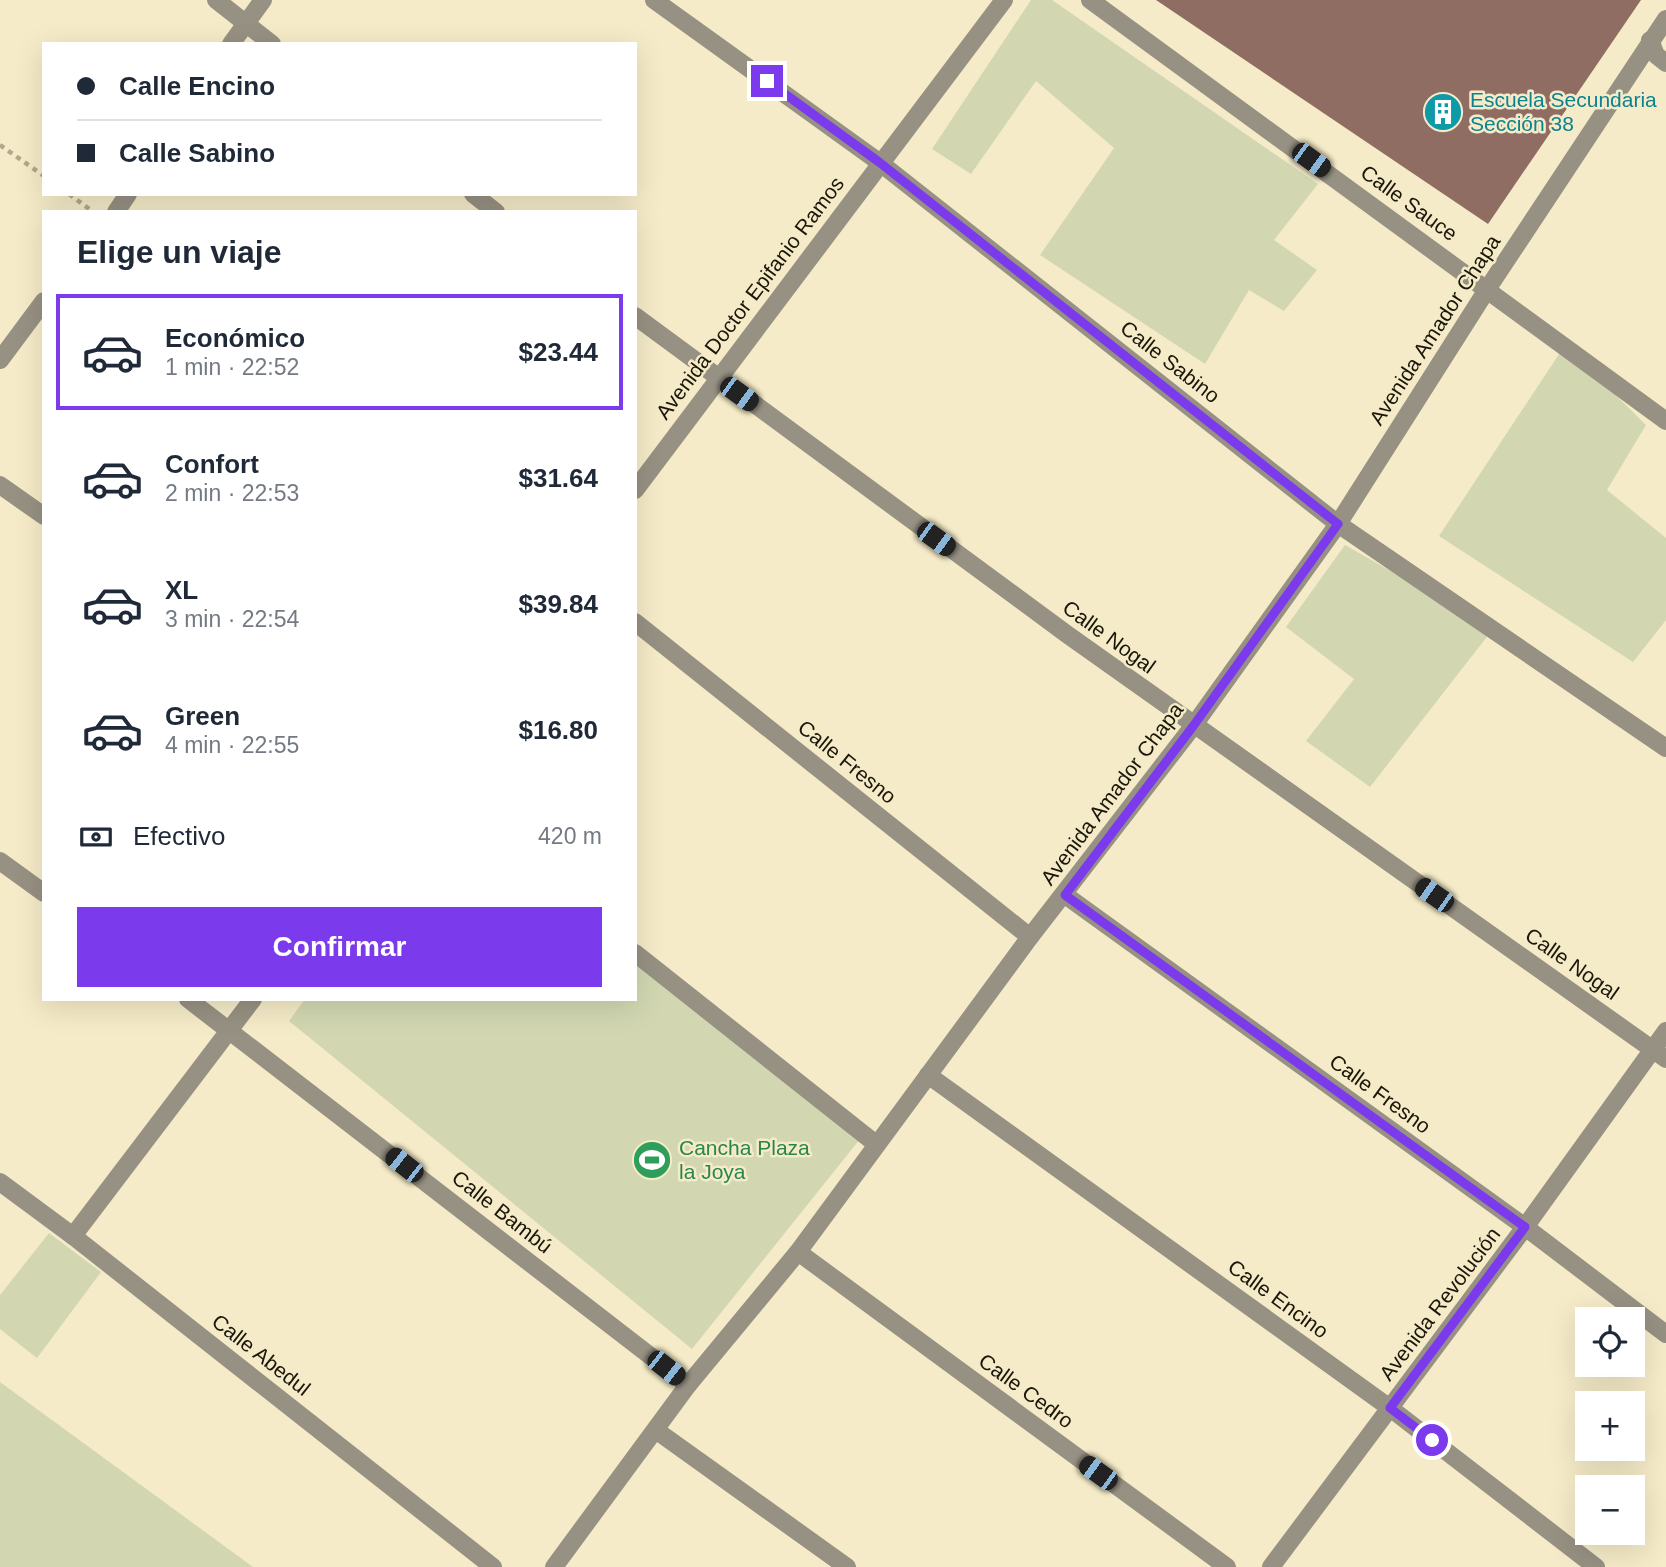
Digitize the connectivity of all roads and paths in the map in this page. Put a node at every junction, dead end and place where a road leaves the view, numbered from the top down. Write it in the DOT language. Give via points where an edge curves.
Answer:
graph roads {
  1 [pos="216,0"];
  2 [pos="263,0"];
  3 [pos="654,0"];
  4 [pos="1003,0"];
  5 [pos="1090,0"];
  6 [pos="1666,19"];
  7 [pos="245,23"];
  8 [pos="1650,40"];
  9 [pos="231,42"];
  10 [pos="269,42"];
  11 [pos="1666,63"];
  12 [pos="0,145"];
  13 [pos="879,162"];
  14 [pos="42,175"];
  15 [pos="72,196"];
  16 [pos="476,196"];
  17 [pos="90,210"];
  18 [pos="493,210"];
  19 [pos="1488,288"];
  20 [pos="42,304"];
  21 [pos="637,318"];
  22 [pos="0,360"];
  23 [pos="717,378"];
  24 [pos="1666,421"];
  25 [pos="0,485"];
  26 [pos="637,487"];
  27 [pos="42,515"];
  28 [pos="1338,524"];
  29 [pos="637,624"];
  30 [pos="1194,725"];
  31 [pos="1666,748"];
  32 [pos="0,861"];
  33 [pos="42,892"];
  34 [pos="1065,895"];
  35 [pos="1030,937"];
  36 [pos="637,955"];
  37 [pos="191,1001"];
  38 [pos="252,1001"];
  39 [pos="230,1030"];
  40 [pos="1666,1031"];
  41 [pos="1660,1054"];
  42 [pos="929,1075"];
  43 [pos="876,1144"];
  44 [pos="0,1182"];
  45 [pos="1525,1227"];
  46 [pos="73,1236"];
  47 [pos="798,1252"];
  48 [pos="1666,1334"];
  49 [pos="688,1385"];
  50 [pos="1390,1408"];
  51 [pos="657,1431"];
  52 [pos="493,1567"];
  53 [pos="554,1567"];
  54 [pos="847,1567"];
  55 [pos="1227,1567"];
  56 [pos="1271,1567"];
  57 [pos="1596,1567"];
  1 -- 7 [label="street"];
  2 -- 7 [label="street"];
  3 -- 13 [label="street, Calle Sabino"];
  4 -- 13 [label="street, Avenida Doctor Epifanio Ramos"];
  5 -- 19 [label="street, Calle Sauce"];
  6 -- 8 [label="street, Avenida Amador Chapa"];
  7 -- 9 [label="street"];
  7 -- 10 [label="street"];
  8 -- 11 [label="street" via="1656,55"];
  8 -- 19 [label="street, Avenida Amador Chapa"];
  12 -- 14 [label="path"];
  13 -- 23 [label="street, Avenida Doctor Epifanio Ramos"];
  13 -- 28 [label="street, Calle Sabino"];
  15 -- 17 [label="path"];
  16 -- 18 [label="street"];
  19 -- 24 [label="street, Calle Sauce"];
  19 -- 28 [label="street, Avenida Amador Chapa"];
  20 -- 22 [label="street"];
  21 -- 23 [label="street, Calle Nogal"];
  23 -- 26 [label="street, Avenida Doctor Epifanio Ramos"];
  23 -- 30 [label="street, Calle Nogal"];
  25 -- 27 [label="street"];
  28 -- 30 [label="street, Avenida Amador Chapa"];
  28 -- 31 [label="street, Calle Sabino"];
  29 -- 35 [label="street, Calle Fresno"];
  30 -- 34 [label="street, Avenida Amador Chapa"];
  30 -- 41 [label="street, Calle Nogal"];
  32 -- 33 [label="street"];
  34 -- 35 [label="street, Avenida Amador Chapa"];
  34 -- 45 [label="street, Calle Fresno"];
  35 -- 42 [label="street, Avenida Amador Chapa"];
  36 -- 43 [label="street"];
  37 -- 39 [label="street, Calle Bambú"];
  38 -- 39 [label="street"];
  39 -- 46 [label="street"];
  39 -- 49 [label="street, Calle Bambú"];
  40 -- 41 [label="street, Avenida Revolución"];
  41 -- 45 [label="street, Avenida Revolución"];
  42 -- 43 [label="street, Avenida Amador Chapa"];
  42 -- 50 [label="street, Calle Encino"];
  43 -- 47 [label="street, Avenida Amador Chapa"];
  44 -- 46 [label="street, Calle Abedul"];
  45 -- 48 [label="street, Calle Fresno"];
  45 -- 50 [label="street, Avenida Revolución"];
  46 -- 52 [label="street, Calle Abedul"];
  47 -- 49 [label="street, Avenida Amador Chapa"];
  47 -- 55 [label="street, Calle Cedro"];
  49 -- 51 [label="street, Avenida Amador Chapa"];
  50 -- 56 [label="street, Avenida Revolución"];
  50 -- 57 [label="street, Calle Encino"];
  51 -- 53 [label="street, Avenida Amador Chapa"];
  51 -- 54 [label="street"];
}
